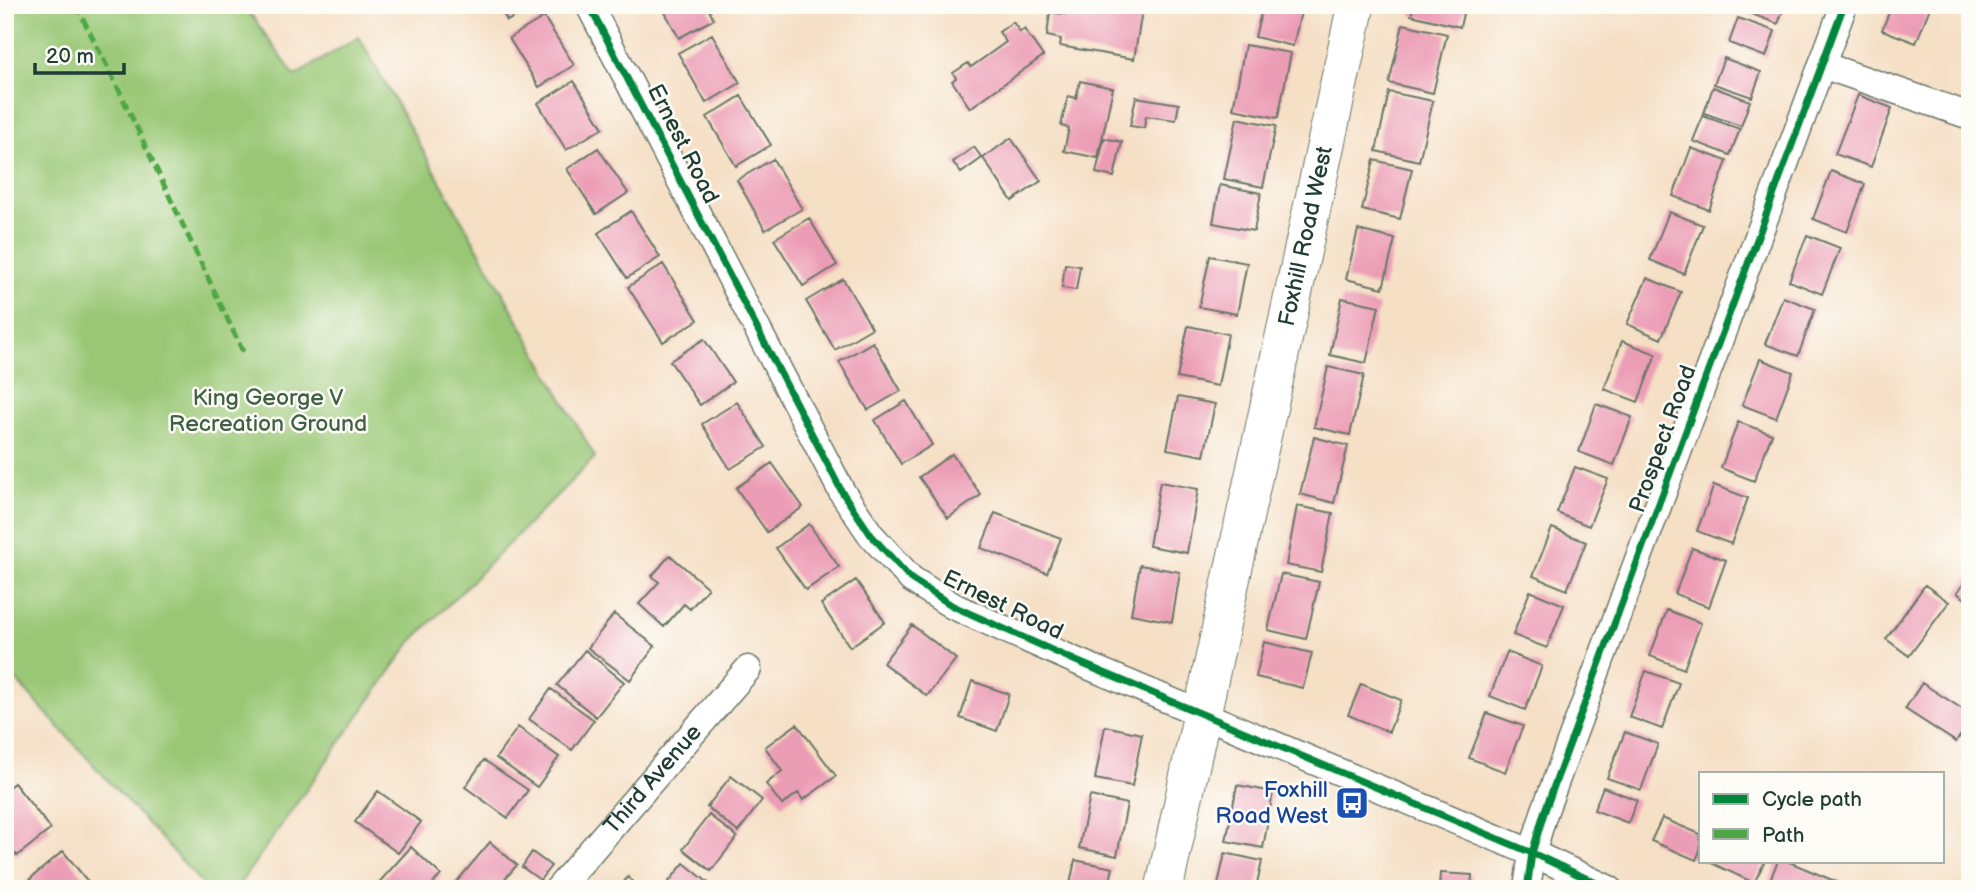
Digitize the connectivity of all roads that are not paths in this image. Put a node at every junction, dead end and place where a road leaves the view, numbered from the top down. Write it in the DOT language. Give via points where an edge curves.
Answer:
graph roads {
  1 [pos="589,5"];
  2 [pos="1356,5"];
  3 [pos="1844,5"];
  4 [pos="1822,65"];
  5 [pos="1970,116"];
  6 [pos="748,669"];
  7 [pos="1201,713"];
  8 [pos="1532,853"];
  9 [pos="558,889"];
  10 [pos="1164,889"];
  11 [pos="1527,889"];
  12 [pos="1609,889"];
  1 -- 7 [label="street, Ernest Road" via="842,492 871,535 911,579 953,606"];
  2 -- 7 [label="street, Foxhill Road West"];
  3 -- 4 [label="street, Prospect Road"];
  4 -- 5 [label="street"];
  4 -- 8 [label="street, Prospect Road"];
  6 -- 9 [label="street, Third Avenue"];
  7 -- 8 [label="street, Ernest Road"];
  7 -- 10 [label="street, Foxhill Road West"];
  8 -- 11 [label="street, Prospect Road"];
  8 -- 12 [label="street, Ernest Road"];
}
